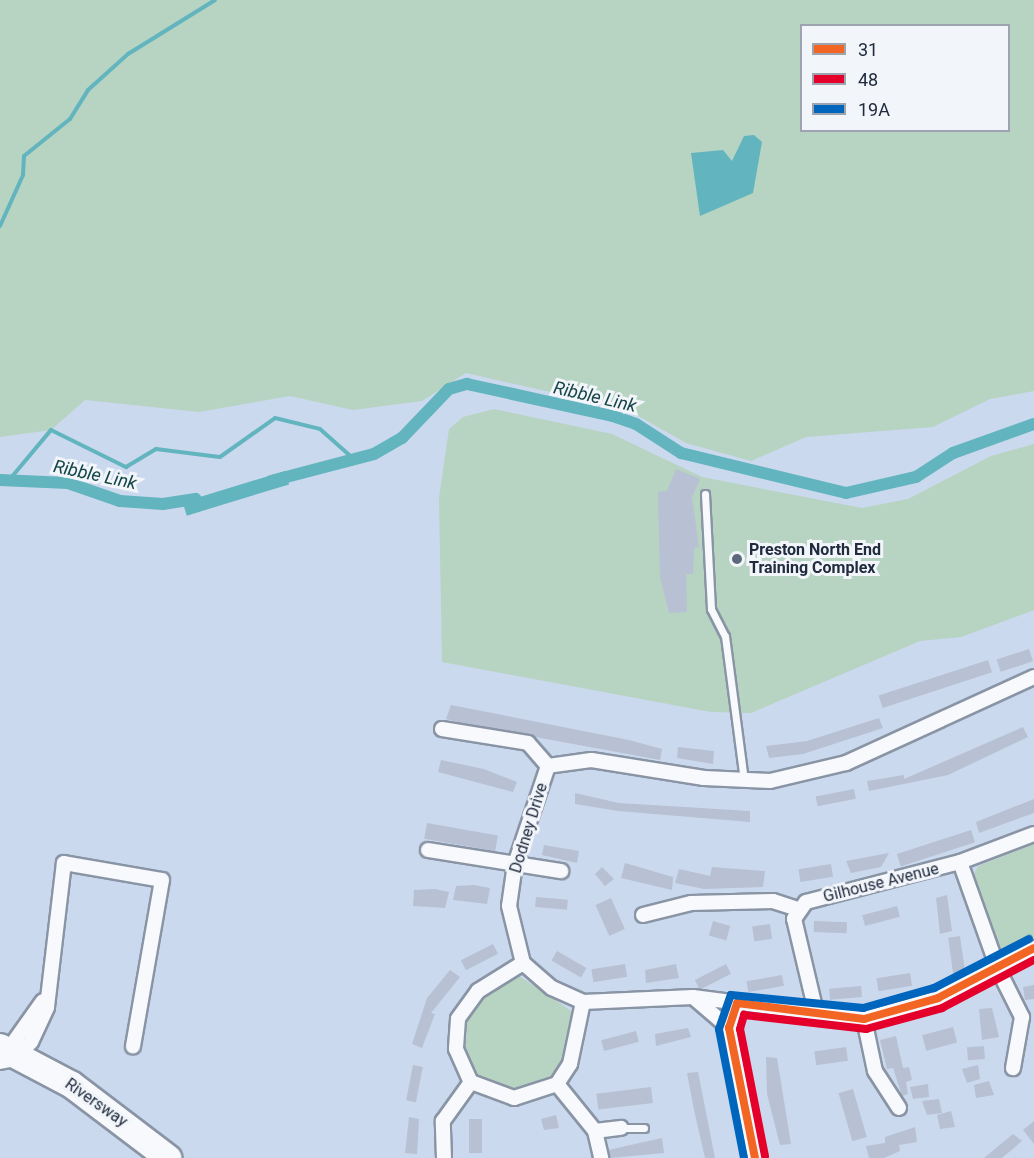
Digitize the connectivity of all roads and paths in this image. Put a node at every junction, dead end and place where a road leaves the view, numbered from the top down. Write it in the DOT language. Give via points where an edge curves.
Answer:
graph roads {
  1 [pos="705,494"];
  2 [pos="1034,678"];
  3 [pos="442,729"];
  4 [pos="548,766"];
  5 [pos="744,780"];
  6 [pos="1034,834"];
  7 [pos="428,850"];
  8 [pos="960,862"];
  9 [pos="515,864"];
  10 [pos="561,871"];
  11 [pos="800,910"];
  12 [pos="643,915"];
  13 [pos="1034,948"];
  14 [pos="522,963"];
  15 [pos="998,969"];
  16 [pos="693,997"];
  17 [pos="583,1002"];
  18 [pos="737,1003"];
  19 [pos="817,1016"];
  20 [pos="864,1019"];
  21 [pos="729,1029"];
  22 [pos="133,1046"];
  23 [pos="7,1054"];
  24 [pos="1013,1068"];
  25 [pos="471,1082"];
  26 [pos="557,1084"];
  27 [pos="899,1108"];
  28 [pos="621,1128"];
  29 [pos="644,1128"];
  30 [pos="595,1131"];
  31 [pos="168,1158"];
  32 [pos="444,1158"];
  33 [pos="601,1158"];
  34 [pos="755,1158"];
  1 -- 5 [label="lane" via="711,609 725,636"];
  2 -- 5 [label="street, Dodney Drive" via="846,764 770,781"];
  3 -- 4 [label="street" via="528,743"];
  4 -- 5 [label="street, Dodney Drive" via="591,760"];
  4 -- 9 [label="street, Dodney Drive"];
  6 -- 8 [label="street, Gilhouse Avenue"];
  7 -- 9 [label="street"];
  8 -- 11 [label="street, Gilhouse Avenue" via="806,902"];
  8 -- 15 [label="street"];
  9 -- 10 [label="street"];
  9 -- 14 [label="street, Dodney Drive" via="509,906"];
  11 -- 12 [label="street" via="773,901 691,903"];
  11 -- 19 [label="street" via="794,919"];
  13 -- 15 [label="street"];
  14 -- 17 [label="street" via="552,988"];
  14 -- 25 [label="street" via="477,991 458,1019 456,1049"];
  15 -- 20 [label="street" via="938,998"];
  15 -- 24 [label="street" via="1022,1017"];
  16 -- 17 [label="street"];
  16 -- 18 [label="street"];
  16 -- 21 [label="street"];
  17 -- 26 [label="street" via="570,1064"];
  18 -- 19 [label="street"];
  18 -- 21 [label="street"];
  19 -- 20 [label="street"];
  20 -- 27 [label="street" via="875,1071"];
  21 -- 34 [label="street"];
  22 -- 23 [label="street" via="162,880 64,862 41,1024"];
  23 -- 31 [label="highway, Riversway" via="72,1085"];
  25 -- 26 [label="street" via="514,1098"];
  25 -- 32 [label="street" via="443,1121"];
  26 -- 30 [label="street"];
  28 -- 29 [label="lane"];
  28 -- 30 [label="street"];
  30 -- 33 [label="street"];
}
